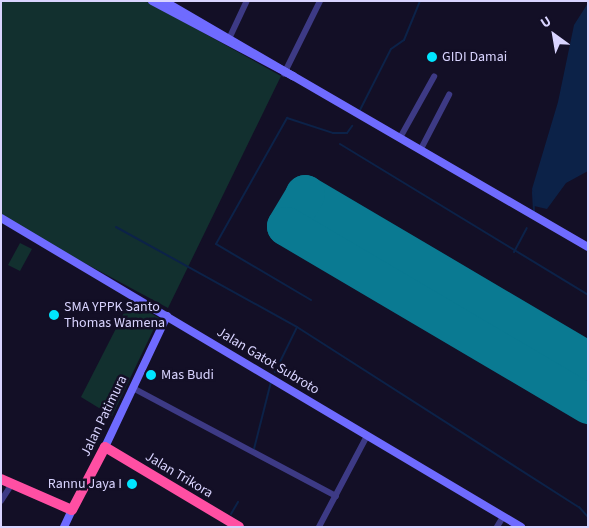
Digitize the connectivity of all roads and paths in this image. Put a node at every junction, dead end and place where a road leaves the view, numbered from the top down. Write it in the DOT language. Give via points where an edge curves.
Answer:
graph roads {
  1 [pos="152,1"];
  2 [pos="164,1"];
  3 [pos="247,1"];
  4 [pos="320,1"];
  5 [pos="230,37"];
  6 [pos="285,71"];
  7 [pos="434,77"];
  8 [pos="450,95"];
  9 [pos="400,138"];
  10 [pos="421,149"];
  11 [pos="1,218"];
  12 [pos="588,247"];
  13 [pos="167,316"];
  14 [pos="133,388"];
  15 [pos="368,436"];
  16 [pos="104,450"];
  17 [pos="1,479"];
  18 [pos="12,484"];
  19 [pos="336,496"];
  20 [pos="1,501"];
  21 [pos="72,510"];
  22 [pos="503,517"];
  23 [pos="64,527"];
  24 [pos="228,527"];
  25 [pos="239,527"];
  26 [pos="319,527"];
  27 [pos="497,527"];
  28 [pos="521,527"];
  1 -- 6 [label="street"];
  2 -- 5 [label="street"];
  3 -- 5 [label="street"];
  4 -- 6 [label="street"];
  5 -- 6 [label="street"];
  6 -- 9 [label="street"];
  7 -- 9 [label="street"];
  8 -- 10 [label="street"];
  9 -- 10 [label="street"];
  10 -- 12 [label="street"];
  11 -- 13 [label="street, Jalan Gatot Subroto"];
  13 -- 14 [label="street, Jalan Patimura"];
  13 -- 15 [label="street, Jalan Gatot Subroto"];
  14 -- 16 [label="street, Jalan Patimura"];
  14 -- 19 [label="street"];
  15 -- 19 [label="street"];
  15 -- 22 [label="street, Jalan Gatot Subroto"];
  16 -- 21 [label="highway, Jalan Patimura"];
  16 -- 24 [label="highway, Jalan Trikora"];
  16 -- 25 [label="highway, Jalan Trikora"];
  17 -- 18 [label="highway"];
  18 -- 20 [label="street"];
  18 -- 21 [label="highway"];
  19 -- 26 [label="street"];
  21 -- 23 [label="street, Jalan Patimura"];
  22 -- 27 [label="street"];
  22 -- 28 [label="street, Jalan Gatot Subroto"];
}
